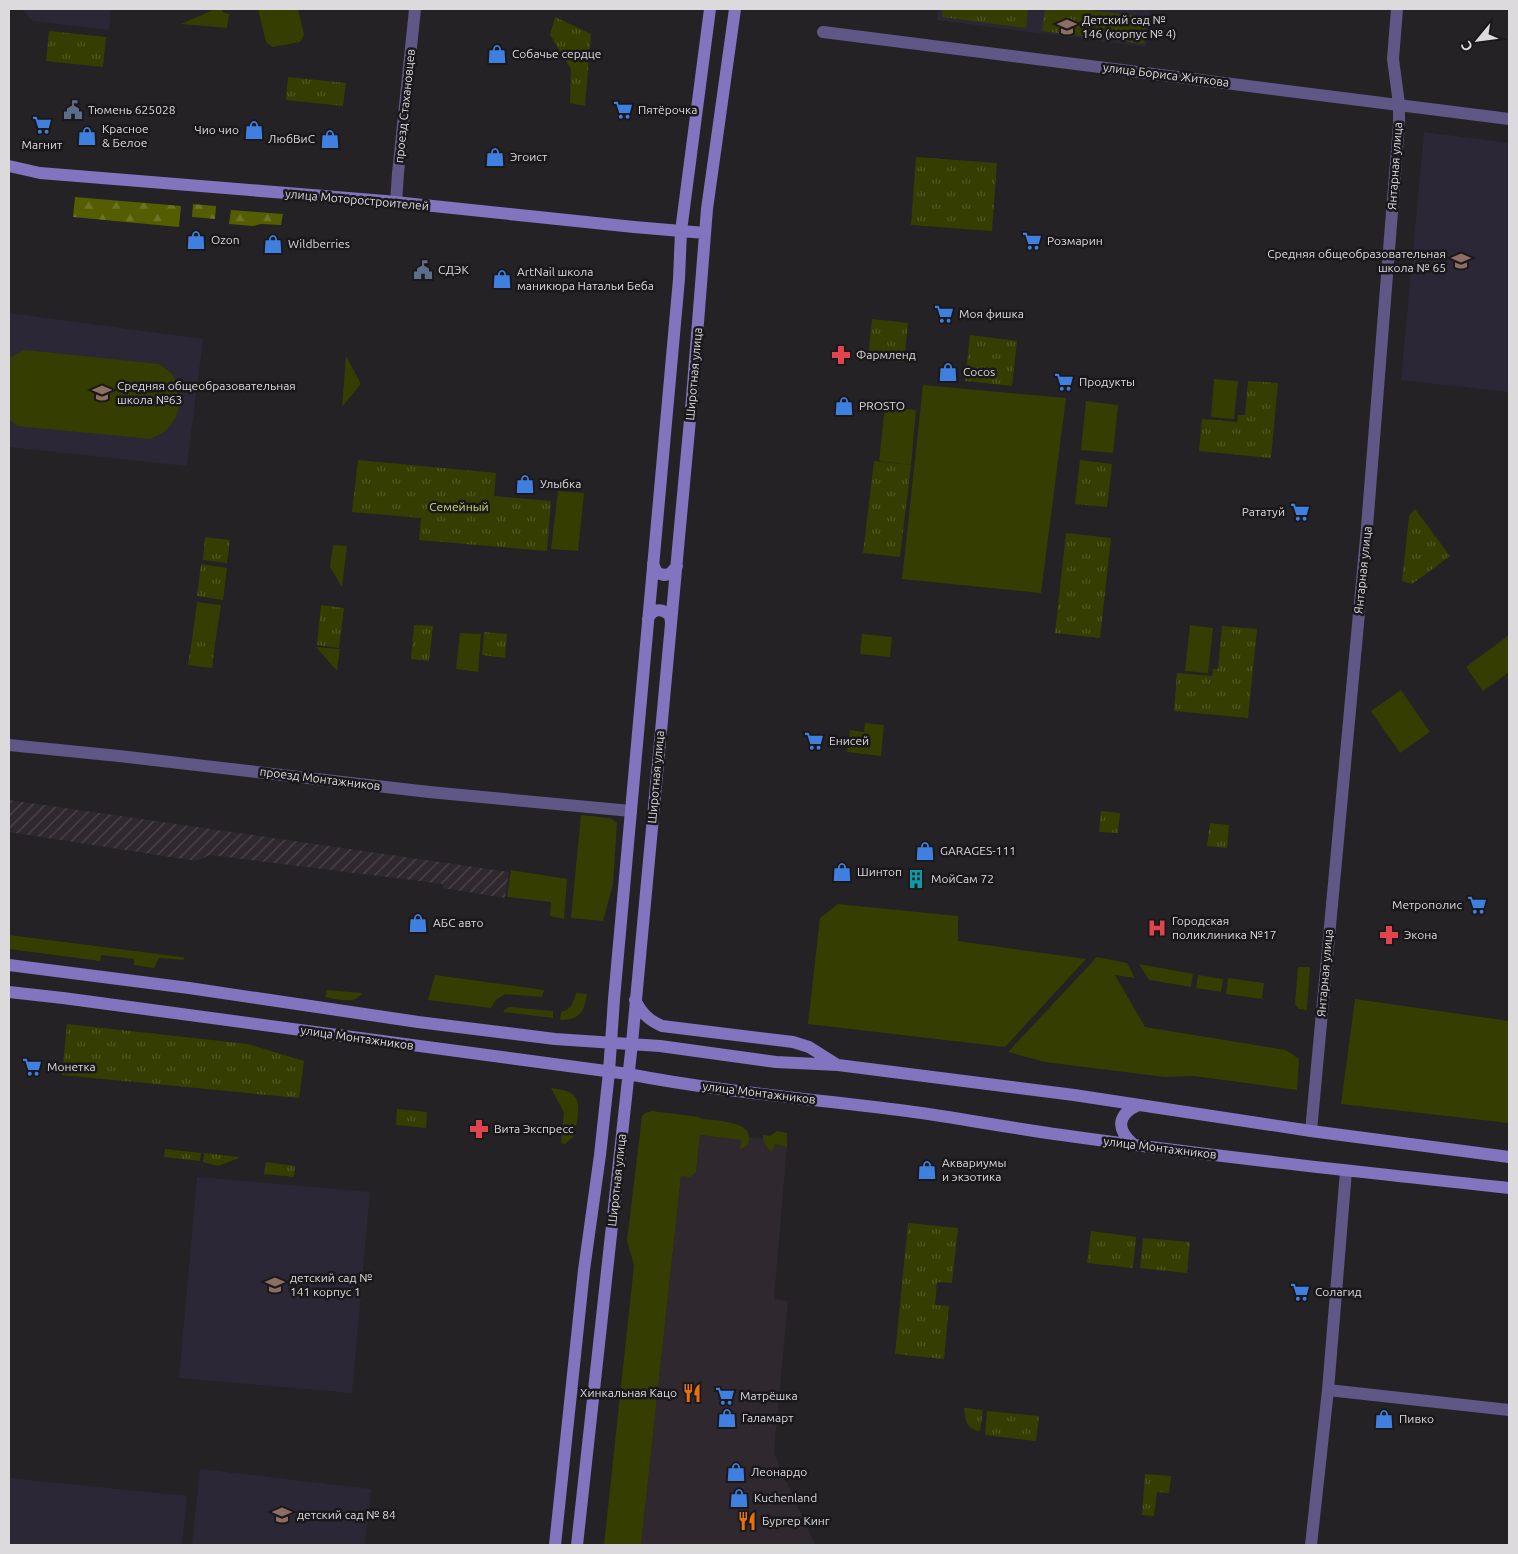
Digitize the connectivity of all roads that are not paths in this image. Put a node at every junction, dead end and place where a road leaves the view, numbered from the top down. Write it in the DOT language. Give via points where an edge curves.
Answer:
graph roads {
  1 [pos="416,9"];
  2 [pos="710,9"];
  3 [pos="735,9"];
  4 [pos="1397,9"];
  5 [pos="824,32"];
  6 [pos="1400,104"];
  7 [pos="1509,119"];
  8 [pos="9,166"];
  9 [pos="396,203"];
  10 [pos="682,231"];
  11 [pos="705,233"];
  12 [pos="653,564"];
  13 [pos="676,566"];
  14 [pos="648,619"];
  15 [pos="671,622"];
  16 [pos="9,745"];
  17 [pos="631,811"];
  18 [pos="9,965"];
  19 [pos="9,992"];
  20 [pos="635,999"];
  21 [pos="611,1042"];
  22 [pos="632,1043"];
  23 [pos="838,1065"];
  24 [pos="609,1072"];
  25 [pos="628,1074"];
  26 [pos="1138,1105"];
  27 [pos="1311,1131"];
  28 [pos="1133,1144"];
  29 [pos="1509,1157"];
  30 [pos="1346,1171"];
  31 [pos="1509,1188"];
  32 [pos="1328,1390"];
  33 [pos="1509,1410"];
  34 [pos="556,1545"];
  35 [pos="577,1545"];
  36 [pos="1311,1545"];
  1 -- 9 [label="street, проезд Стахановцев"];
  2 -- 10 [label="main road, Широтная улица"];
  3 -- 11 [label="main road, Широтная улица"];
  4 -- 6 [label="street, Янтарная улица" via="1393,59"];
  5 -- 6 [label="street, улица Бориса Житкова"];
  6 -- 7 [label="street, улица Бориса Житкова"];
  6 -- 27 [label="street, Янтарная улица" via="1367,527"];
  8 -- 9 [label="main road, улица Моторостроителей" via="40,173"];
  9 -- 10 [label="main road, улица Моторостроителей"];
  10 -- 11 [label="main road, улица Моторостроителей"];
  10 -- 12 [label="main road, Широтная улица"];
  11 -- 13 [label="main road, Широтная улица"];
  12 -- 13 [label="main road" via="657,573 664,575 673,572"];
  12 -- 14 [label="main road, Широтная улица"];
  13 -- 15 [label="main road, Широтная улица"];
  14 -- 15 [label="main road" via="654,611 662,610 670,616"];
  14 -- 17 [label="main road, Широтная улица"];
  15 -- 20 [label="main road, Широтная улица"];
  16 -- 17 [label="street, проезд Монтажников"];
  17 -- 21 [label="main road, Широтная улица"];
  18 -- 21 [label="main road, улица Монтажников" via="418,1022 555,1039"];
  19 -- 24 [label="main road, улица Монтажников"];
  20 -- 22 [label="main road, Широтная улица"];
  20 -- 23 [label="main road" via="651,1021 662,1026 793,1042 809,1046"];
  21 -- 22 [label="main road, улица Монтажников"];
  21 -- 24 [label="main road, Широтная улица"];
  22 -- 23 [label="main road, улица Монтажников" via="776,1062"];
  22 -- 25 [label="main road, Широтная улица"];
  23 -- 26 [label="main road, улица Монтажников"];
  24 -- 25 [label="main road, улица Монтажников"];
  24 -- 34 [label="main road, Широтная улица" via="584,1270"];
  25 -- 28 [label="main road, улица Монтажников"];
  25 -- 35 [label="main road, Широтная улица"];
  26 -- 27 [label="main road, улица Монтажников"];
  26 -- 28 [label="main road" via="1124,1114 1122,1120 1123,1132"];
  27 -- 29 [label="main road, улица Монтажников"];
  28 -- 30 [label="main road, улица Монтажников"];
  30 -- 31 [label="main road, улица Монтажников"];
  30 -- 32 [label="street"];
  32 -- 33 [label="street"];
  32 -- 36 [label="street"];
}
